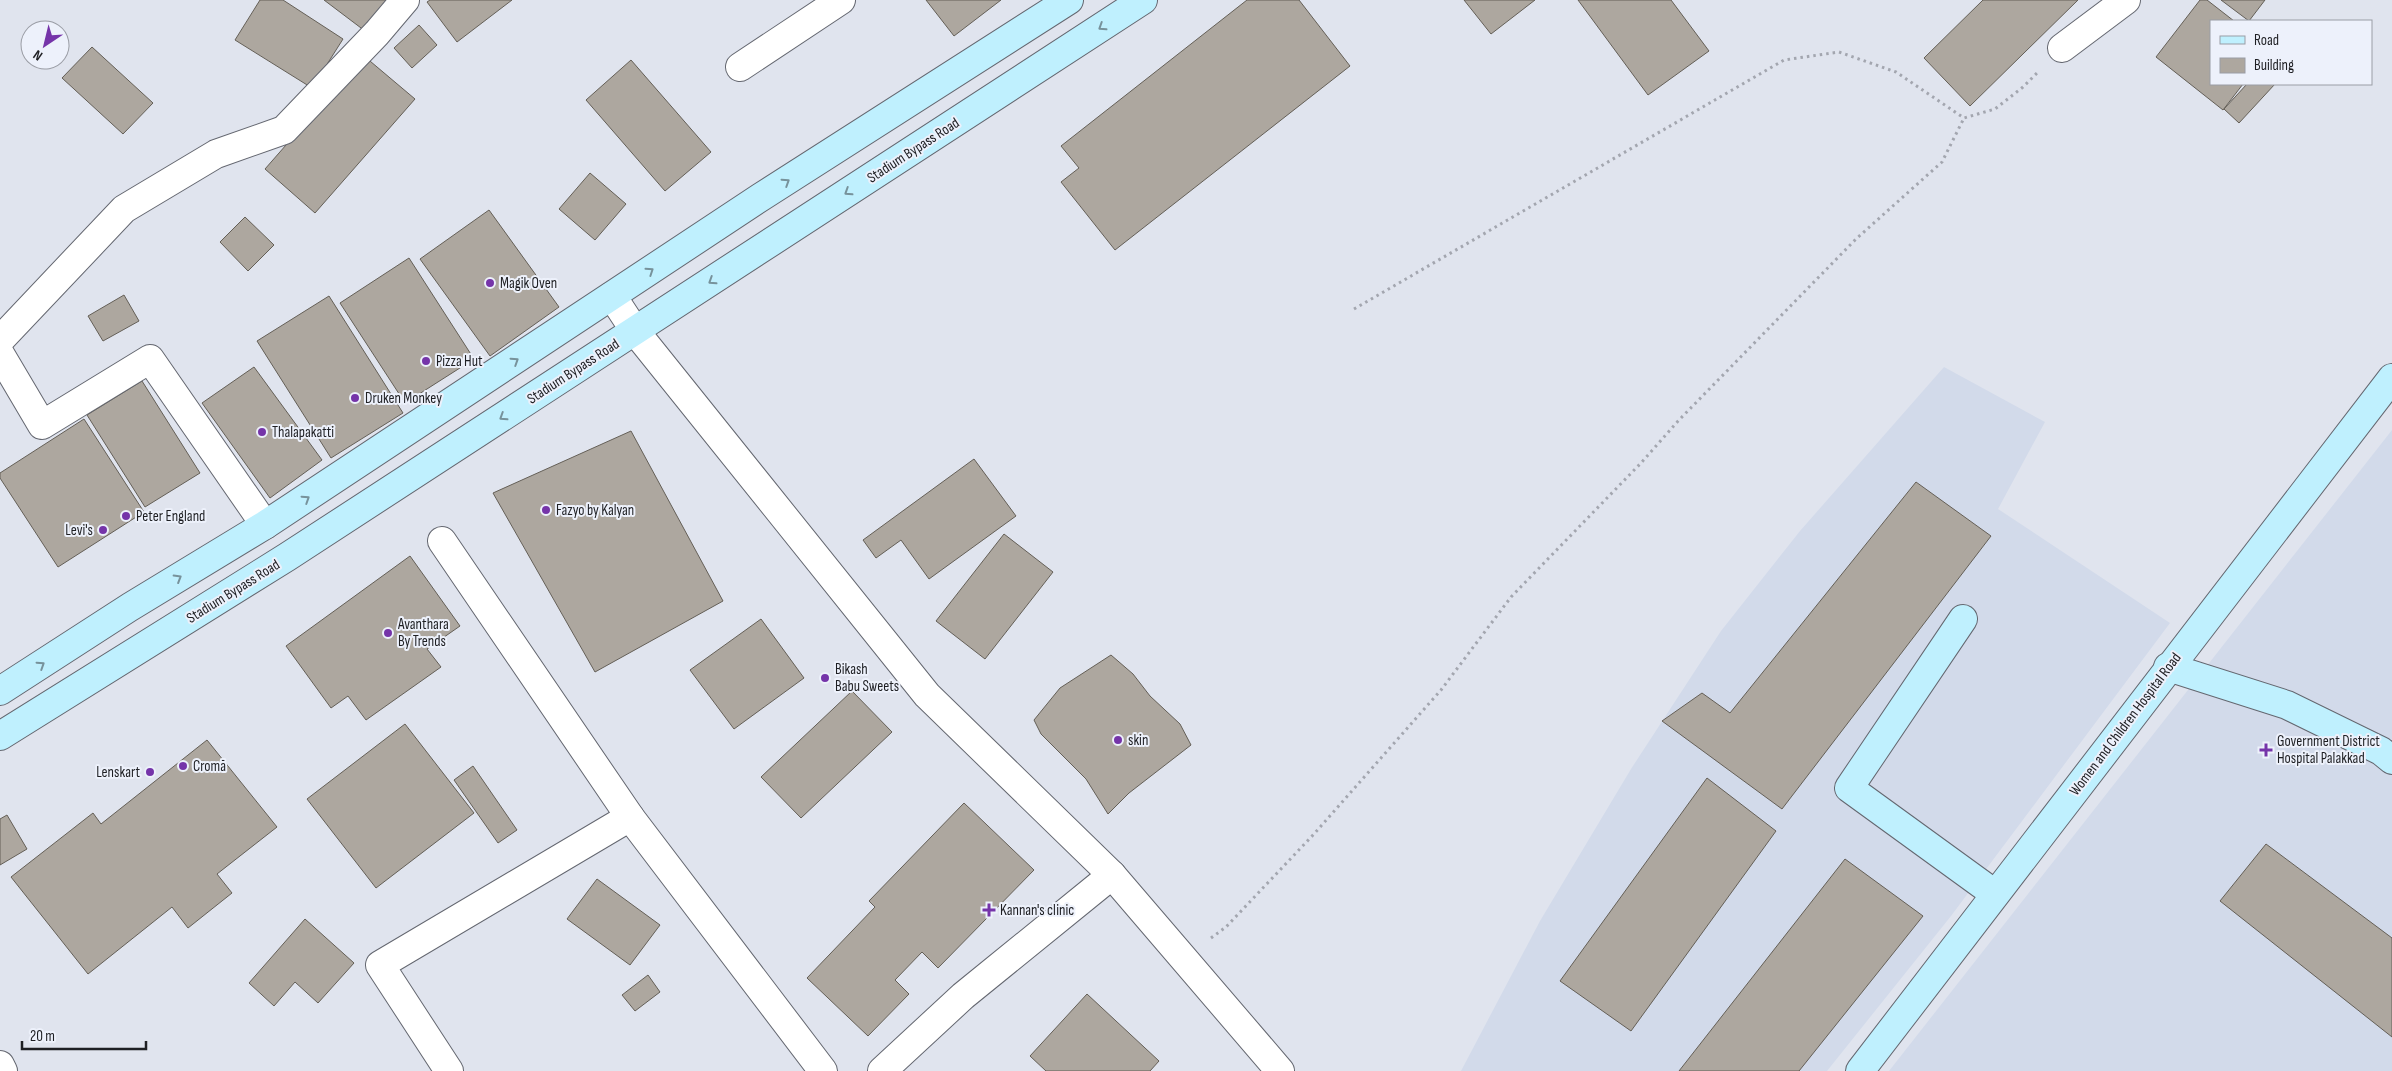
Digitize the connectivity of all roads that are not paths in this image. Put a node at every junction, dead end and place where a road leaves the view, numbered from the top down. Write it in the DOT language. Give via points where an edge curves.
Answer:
graph roads {
  1 [pos="405,0"];
  2 [pos="841,0"];
  3 [pos="1069,0"];
  4 [pos="1143,0"];
  5 [pos="2126,0"];
  6 [pos="2062,48"];
  7 [pos="740,67"];
  8 [pos="612,296"];
  9 [pos="635,331"];
  10 [pos="0,340"];
  11 [pos="0,354"];
  12 [pos="2392,378"];
  13 [pos="265,525"];
  14 [pos="442,541"];
  15 [pos="1963,619"];
  16 [pos="2168,667"];
  17 [pos="0,691"];
  18 [pos="0,736"];
  19 [pos="2392,760"];
  20 [pos="630,817"];
  21 [pos="1112,874"];
  22 [pos="1994,894"];
  23 [pos="0,1065"];
  24 [pos="3,1071"];
  25 [pos="449,1071"];
  26 [pos="823,1071"];
  27 [pos="882,1071"];
  28 [pos="1280,1071"];
  29 [pos="1860,1071"];
  1 -- 10 [label="street" via="377,34 284,130 216,154 124,209"];
  2 -- 7 [label="street"];
  8 -- 3 [label="street, one-way"];
  4 -- 9 [label="street, Stadium Bypass Road, one-way"];
  5 -- 6 [label="street"];
  8 -- 9 [label="street"];
  13 -- 8 [label="street, one-way"];
  9 -- 18 [label="street, Stadium Bypass Road, one-way" via="287,557"];
  9 -- 21 [label="street" via="927,696"];
  11 -- 13 [label="street" via="42,425 150,359"];
  12 -- 16 [label="street, Women and Children Hospital Road"];
  17 -- 13 [label="street, one-way"];
  14 -- 20 [label="street"];
  15 -- 22 [label="street" via="1849,788"];
  16 -- 19 [label="street" via="2287,704 2381,751"];
  16 -- 22 [label="street, Women and Children Hospital Road"];
  20 -- 25 [label="street" via="380,965"];
  20 -- 26 [label="street"];
  21 -- 27 [label="street" via="963,996"];
  21 -- 28 [label="street"];
  22 -- 29 [label="street, Women and Children Hospital Road"];
  23 -- 24 [label="street"];
}
